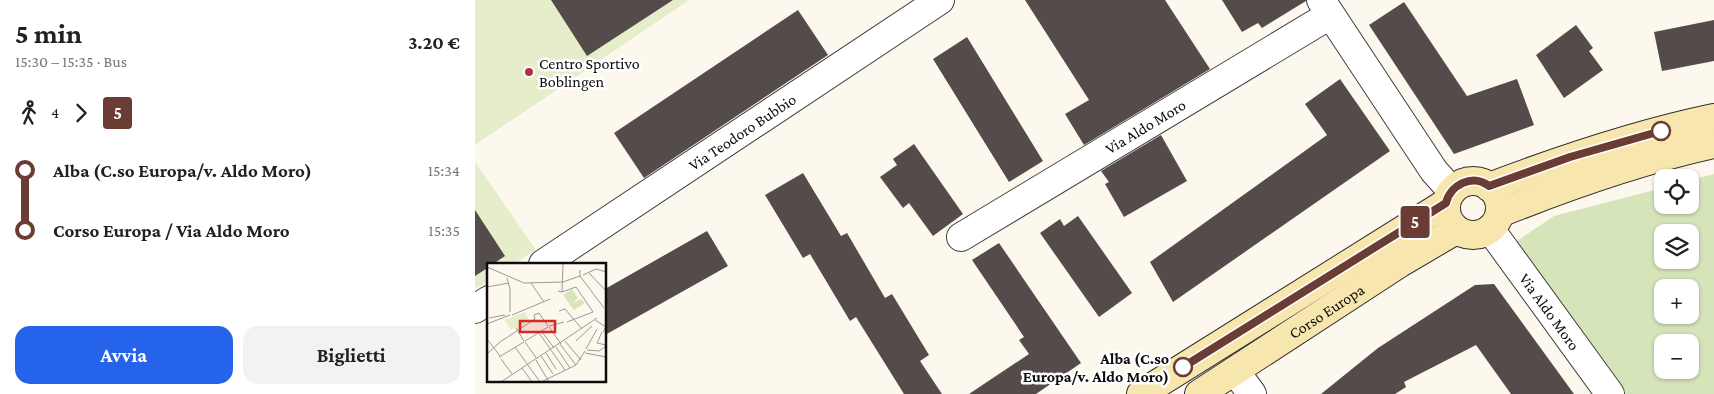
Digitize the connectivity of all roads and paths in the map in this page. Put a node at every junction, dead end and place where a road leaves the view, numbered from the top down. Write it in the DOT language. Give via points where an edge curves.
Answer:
graph roads {
  1 [pos="940,0"];
  2 [pos="1325,7"];
  3 [pos="1714,118"];
  4 [pos="1714,144"];
  5 [pos="1489,186"];
  6 [pos="1449,197"];
  7 [pos="1495,221"];
  8 [pos="1456,230"];
  9 [pos="961,237"];
  10 [pos="545,263"];
  11 [pos="487,301"];
  12 [pos="475,309"];
  13 [pos="1235,371"];
  14 [pos="1141,394"];
  15 [pos="1199,394"];
  16 [pos="1252,394"];
  17 [pos="1610,394"];
  1 -- 10 [label="street, Via Teodoro Bubbio"];
  2 -- 6 [label="street, Via Aldo Moro"];
  2 -- 9 [label="street, Via Aldo Moro"];
  3 -- 5 [label="main road, Corso Europa" via="1570,157"];
  4 -- 7 [label="main road" via="1579,182"];
  5 -- 6 [label="main road, Corso Europa" via="1476,181 1467,182"];
  5 -- 7 [label="main road" via="1499,198"];
  6 -- 8 [label="main road" via="1447,216"];
  6 -- 14 [label="main road, Corso Europa"];
  7 -- 8 [label="main road" via="1481,235 1473,236"];
  7 -- 17 [label="street, Via Aldo Moro"];
  8 -- 13 [label="main road, Corso Europa"];
  11 -- 12 [label="street"];
  13 -- 15 [label="main road, Corso Europa"];
  13 -- 16 [label="street"];
}
